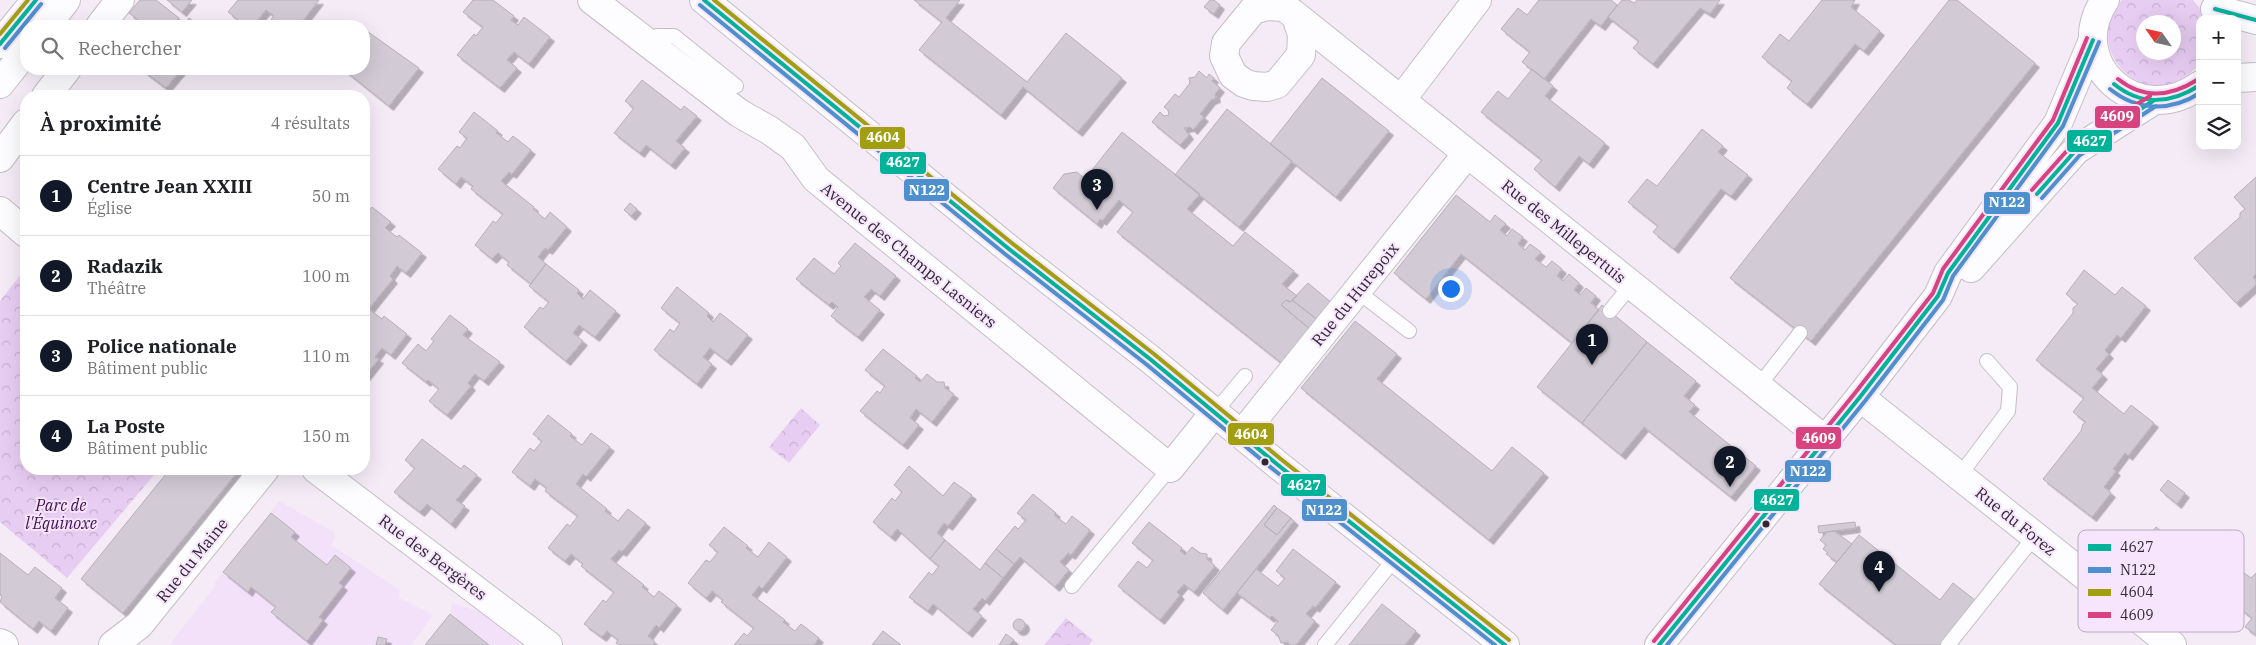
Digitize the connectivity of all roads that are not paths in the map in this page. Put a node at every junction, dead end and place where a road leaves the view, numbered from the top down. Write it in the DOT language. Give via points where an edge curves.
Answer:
graph roads {
  1 [pos="36,0"];
  2 [pos="66,0"];
  3 [pos="120,0"];
  4 [pos="592,0"];
  5 [pos="704,0"];
  6 [pos="1477,0"];
  7 [pos="2105,0"];
  8 [pos="1286,8"];
  9 [pos="2214,9"];
  10 [pos="51,20"];
  11 [pos="105,20"];
  12 [pos="2256,20"];
  13 [pos="2093,40"];
  14 [pos="648,42"];
  15 [pos="0,44"];
  16 [pos="20,59"];
  17 [pos="62,75"];
  18 [pos="2256,77"];
  19 [pos="2241,78"];
  20 [pos="0,84"];
  21 [pos="736,86"];
  22 [pos="2196,86"];
  23 [pos="51,90"];
  24 [pos="1401,100"];
  25 [pos="2153,101"];
  26 [pos="20,131"];
  27 [pos="1467,154"];
  28 [pos="0,158"];
  29 [pos="0,211"];
  30 [pos="20,228"];
  31 [pos="1631,284"];
  32 [pos="1357,291"];
  33 [pos="1938,296"];
  34 [pos="1610,311"];
  35 [pos="1409,331"];
  36 [pos="1800,333"];
  37 [pos="1987,361"];
  38 [pos="1245,376"];
  39 [pos="1758,387"];
  40 [pos="1860,397"];
  41 [pos="1215,412"];
  42 [pos="1242,434"];
  43 [pos="1825,440"];
  44 [pos="1170,468"];
  45 [pos="260,475"];
  46 [pos="324,475"];
  47 [pos="1960,476"];
  48 [pos="2036,536"];
  49 [pos="1396,557"];
  50 [pos="2078,580"];
  51 [pos="1072,586"];
  52 [pos="2152,632"];
  53 [pos="0,643"];
  54 [pos="4,645"];
  55 [pos="114,645"];
  56 [pos="548,645"];
  57 [pos="1325,645"];
  58 [pos="1505,645"];
  59 [pos="1659,645"];
  60 [pos="1948,645"];
  61 [pos="2172,645"];
  1 -- 15 [label="street"];
  2 -- 10 [label="street"];
  3 -- 11 [label="street"];
  4 -- 14 [label="street, Avenue des Champs Lasniers"];
  5 -- 41 [label="street"];
  6 -- 24 [label="street"];
  7 -- 13 [label="street" via="2094,23"];
  8 -- 24 [label="street, Rue des Millepertuis"];
  9 -- 12 [label="street"];
  13 -- 25 [label="street" via="2096,59 2105,75 2118,88 2135,97"];
  13 -- 33 [label="street" via="2058,123 1948,273"];
  14 -- 21 [label="lane" via="657,36 674,36"];
  14 -- 44 [label="street, Avenue des Champs Lasniers" via="739,113 793,147 816,179"];
  16 -- 20 [label="street"];
  17 -- 23 [label="street"];
  18 -- 19 [label="street"];
  22 -- 25 [label="street" via="2178,97"];
  24 -- 27 [label="street, Rue des Millepertuis"];
  25 -- 33 [label="street" via="2076,150 1960,280"];
  26 -- 28 [label="street"];
  27 -- 31 [label="street, Rue des Millepertuis"];
  27 -- 32 [label="street, Rue du Hurepoix"];
  29 -- 30 [label="street"];
  31 -- 34 [label="lane"];
  31 -- 39 [label="street, Rue des Millepertuis"];
  32 -- 35 [label="lane"];
  32 -- 42 [label="street, Rue du Hurepoix"];
  33 -- 40 [label="street"];
  36 -- 39 [label="lane"];
  37 -- 47 [label="lane" via="2010,387 2008,411"];
  38 -- 41 [label="lane"];
  39 -- 43 [label="street, Rue des Millepertuis"];
  40 -- 43 [label="street"];
  40 -- 47 [label="street, Rue du Forez"];
  41 -- 42 [label="street"];
  41 -- 44 [label="street"];
  42 -- 49 [label="street"];
  43 -- 59 [label="street"];
  44 -- 51 [label="lane"];
  45 -- 55 [label="street, Rue du Maine" via="139,625"];
  46 -- 56 [label="street, Rue des Bergères"];
  47 -- 48 [label="street, Rue du Forez"];
  48 -- 50 [label="street, Rue du Forez"];
  48 -- 60 [label="lane"];
  49 -- 57 [label="lane"];
  49 -- 58 [label="street"];
  52 -- 61 [label="street, Rue du Forez"];
  53 -- 54 [label="street"];
}
